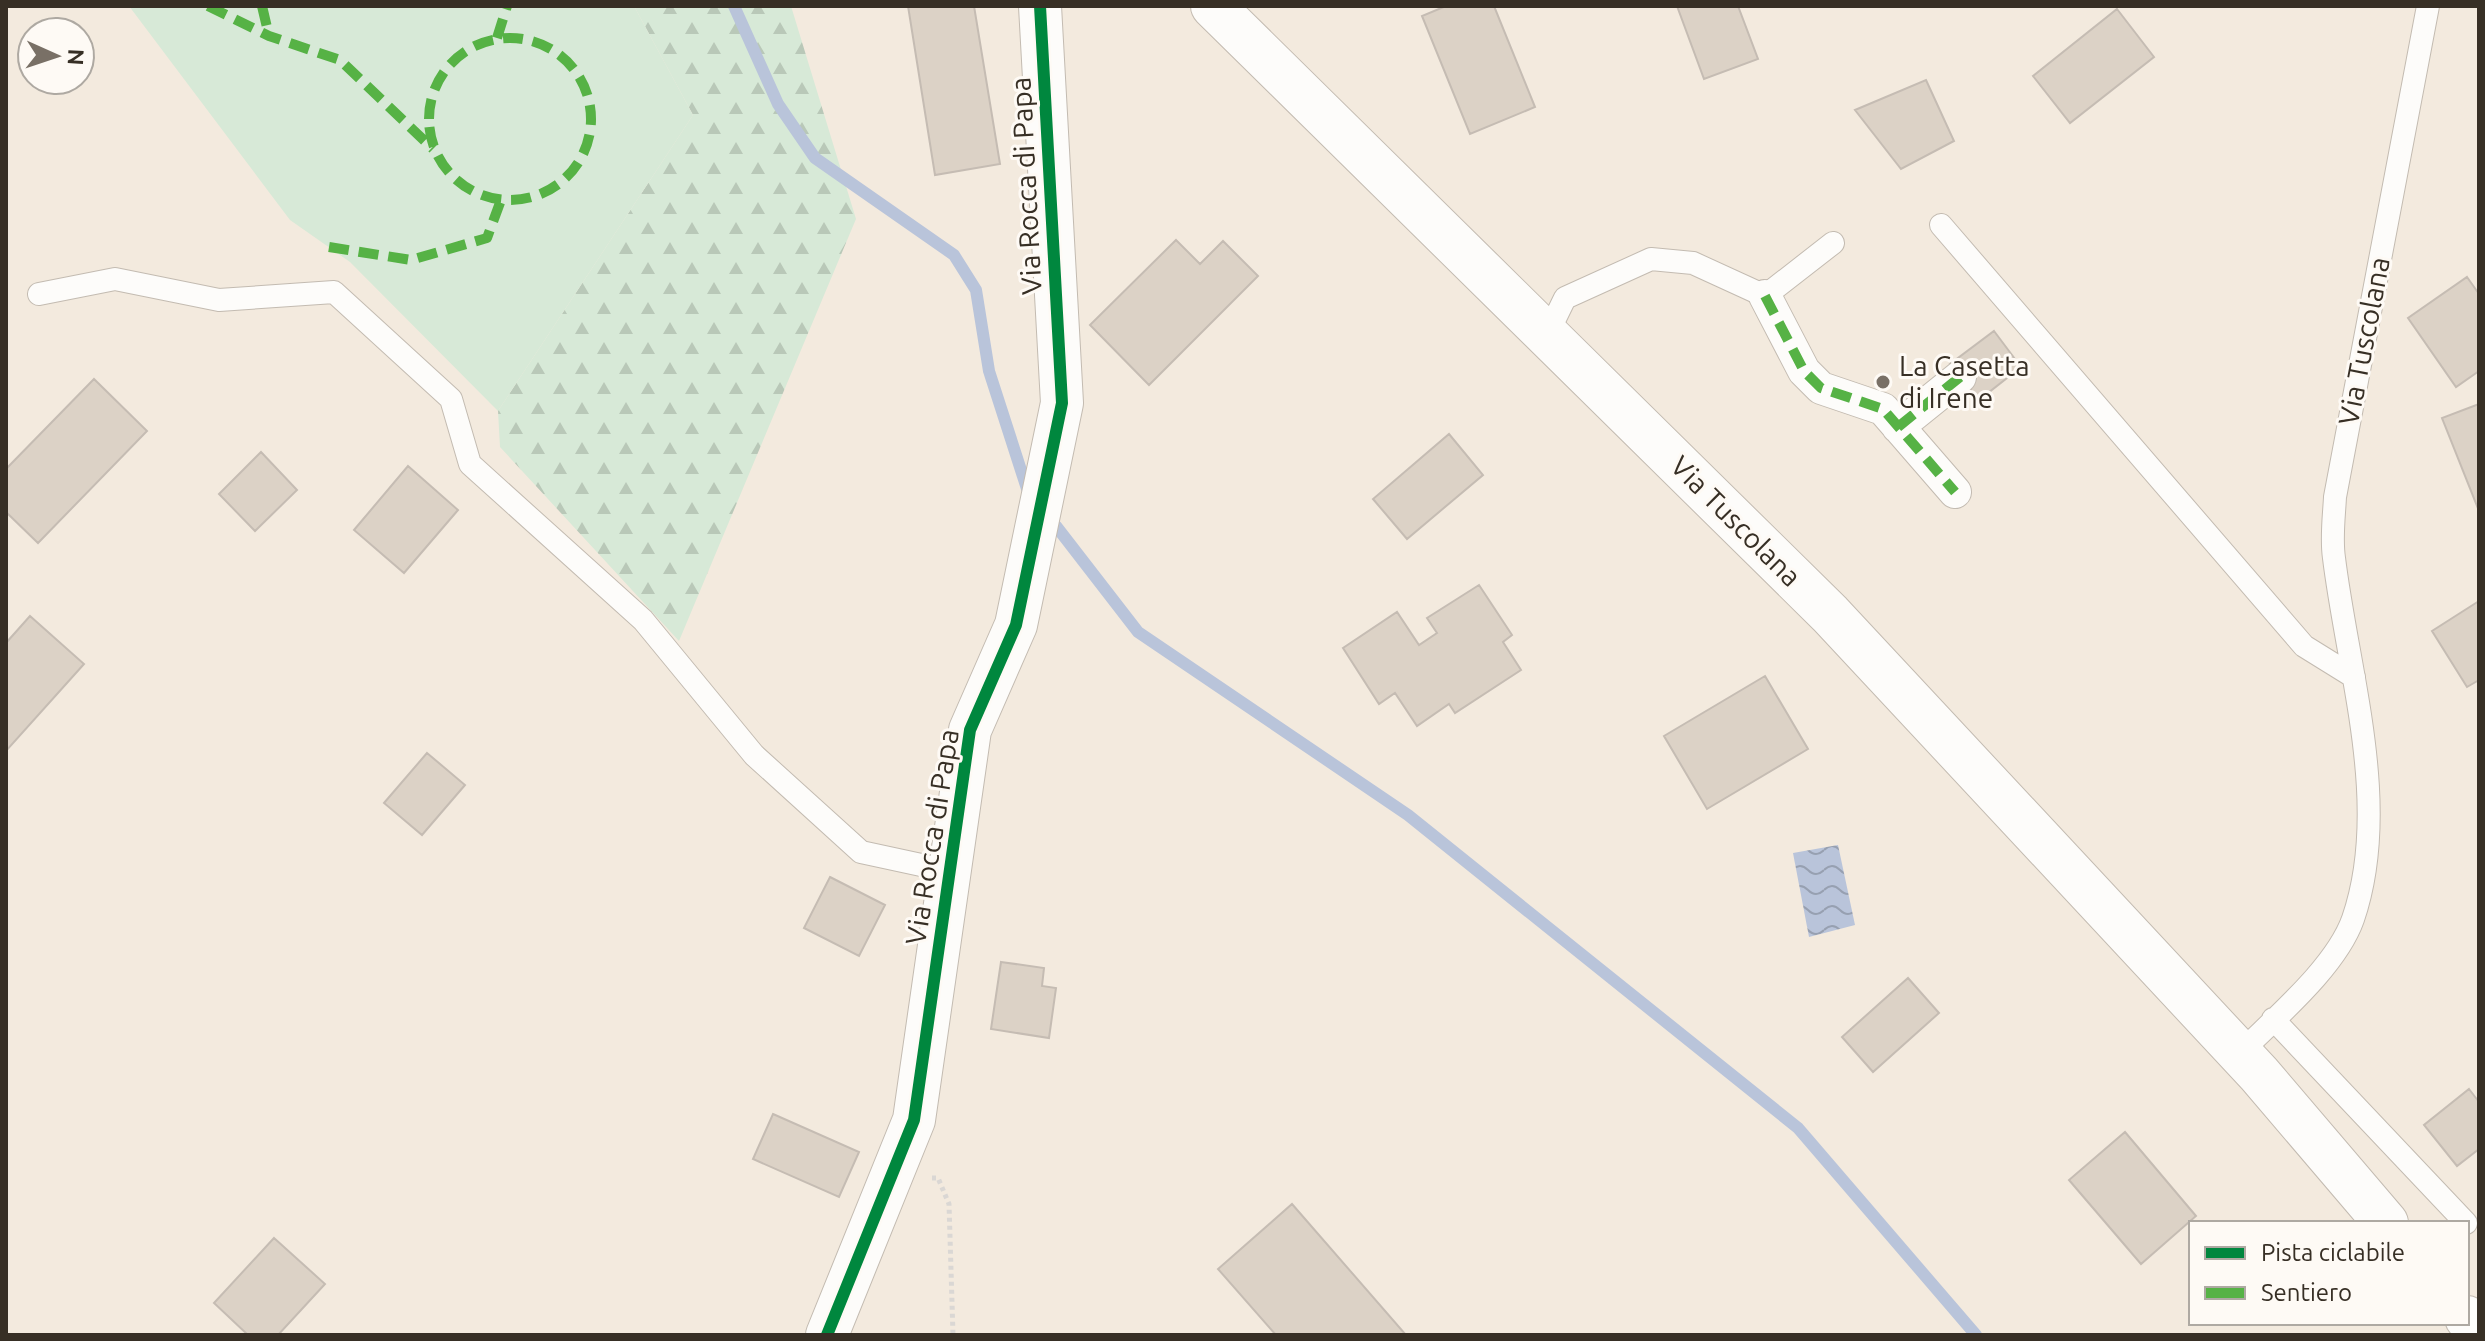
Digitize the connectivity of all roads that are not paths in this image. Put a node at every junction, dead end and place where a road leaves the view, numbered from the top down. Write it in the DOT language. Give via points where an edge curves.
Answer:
graph roads {
  1 [pos="1040,6"];
  2 [pos="1213,6"];
  3 [pos="2428,6"];
  4 [pos="1941,225"];
  5 [pos="1833,243"];
  6 [pos="39,294"];
  7 [pos="1765,296"];
  8 [pos="1547,335"];
  9 [pos="1960,377"];
  10 [pos="1898,427"];
  11 [pos="1955,492"];
  12 [pos="2354,677"];
  13 [pos="949,871"];
  14 [pos="2273,1019"];
  15 [pos="2240,1053"];
  16 [pos="2384,1221"];
  17 [pos="2464,1221"];
  18 [pos="827,1335"];
  1 -- 13 [label="street, Via Rocca di Papa" via="1062,403 1016,625 970,730"];
  2 -- 8 [label="main road, Via Tuscolana"];
  3 -- 12 [label="lane, Via Tuscolana" via="2335,497 2333,555"];
  4 -- 12 [label="lane" via="2304,646"];
  5 -- 7 [label="lane"];
  6 -- 13 [label="lane, Via Rocca di Papa" via="115,279 219,300 334,292 451,399 470,464 643,620 754,755 861,852"];
  7 -- 8 [label="lane" via="1693,263 1651,259 1565,298"];
  7 -- 10 [label="street" via="1804,371 1821,388 1883,409"];
  8 -- 15 [label="main road, Via Tuscolana" via="1830,614"];
  9 -- 10 [label="street"];
  10 -- 11 [label="street"];
  12 -- 14 [label="lane, Via Tuscolana" via="2371,832 2353,920 2327,962"];
  13 -- 18 [label="street, Via Rocca di Papa" via="914,1120"];
  14 -- 15 [label="lane, Via Tuscolana"];
  14 -- 17 [label="lane"];
  15 -- 16 [label="main road, Via Tuscolana"];
}
